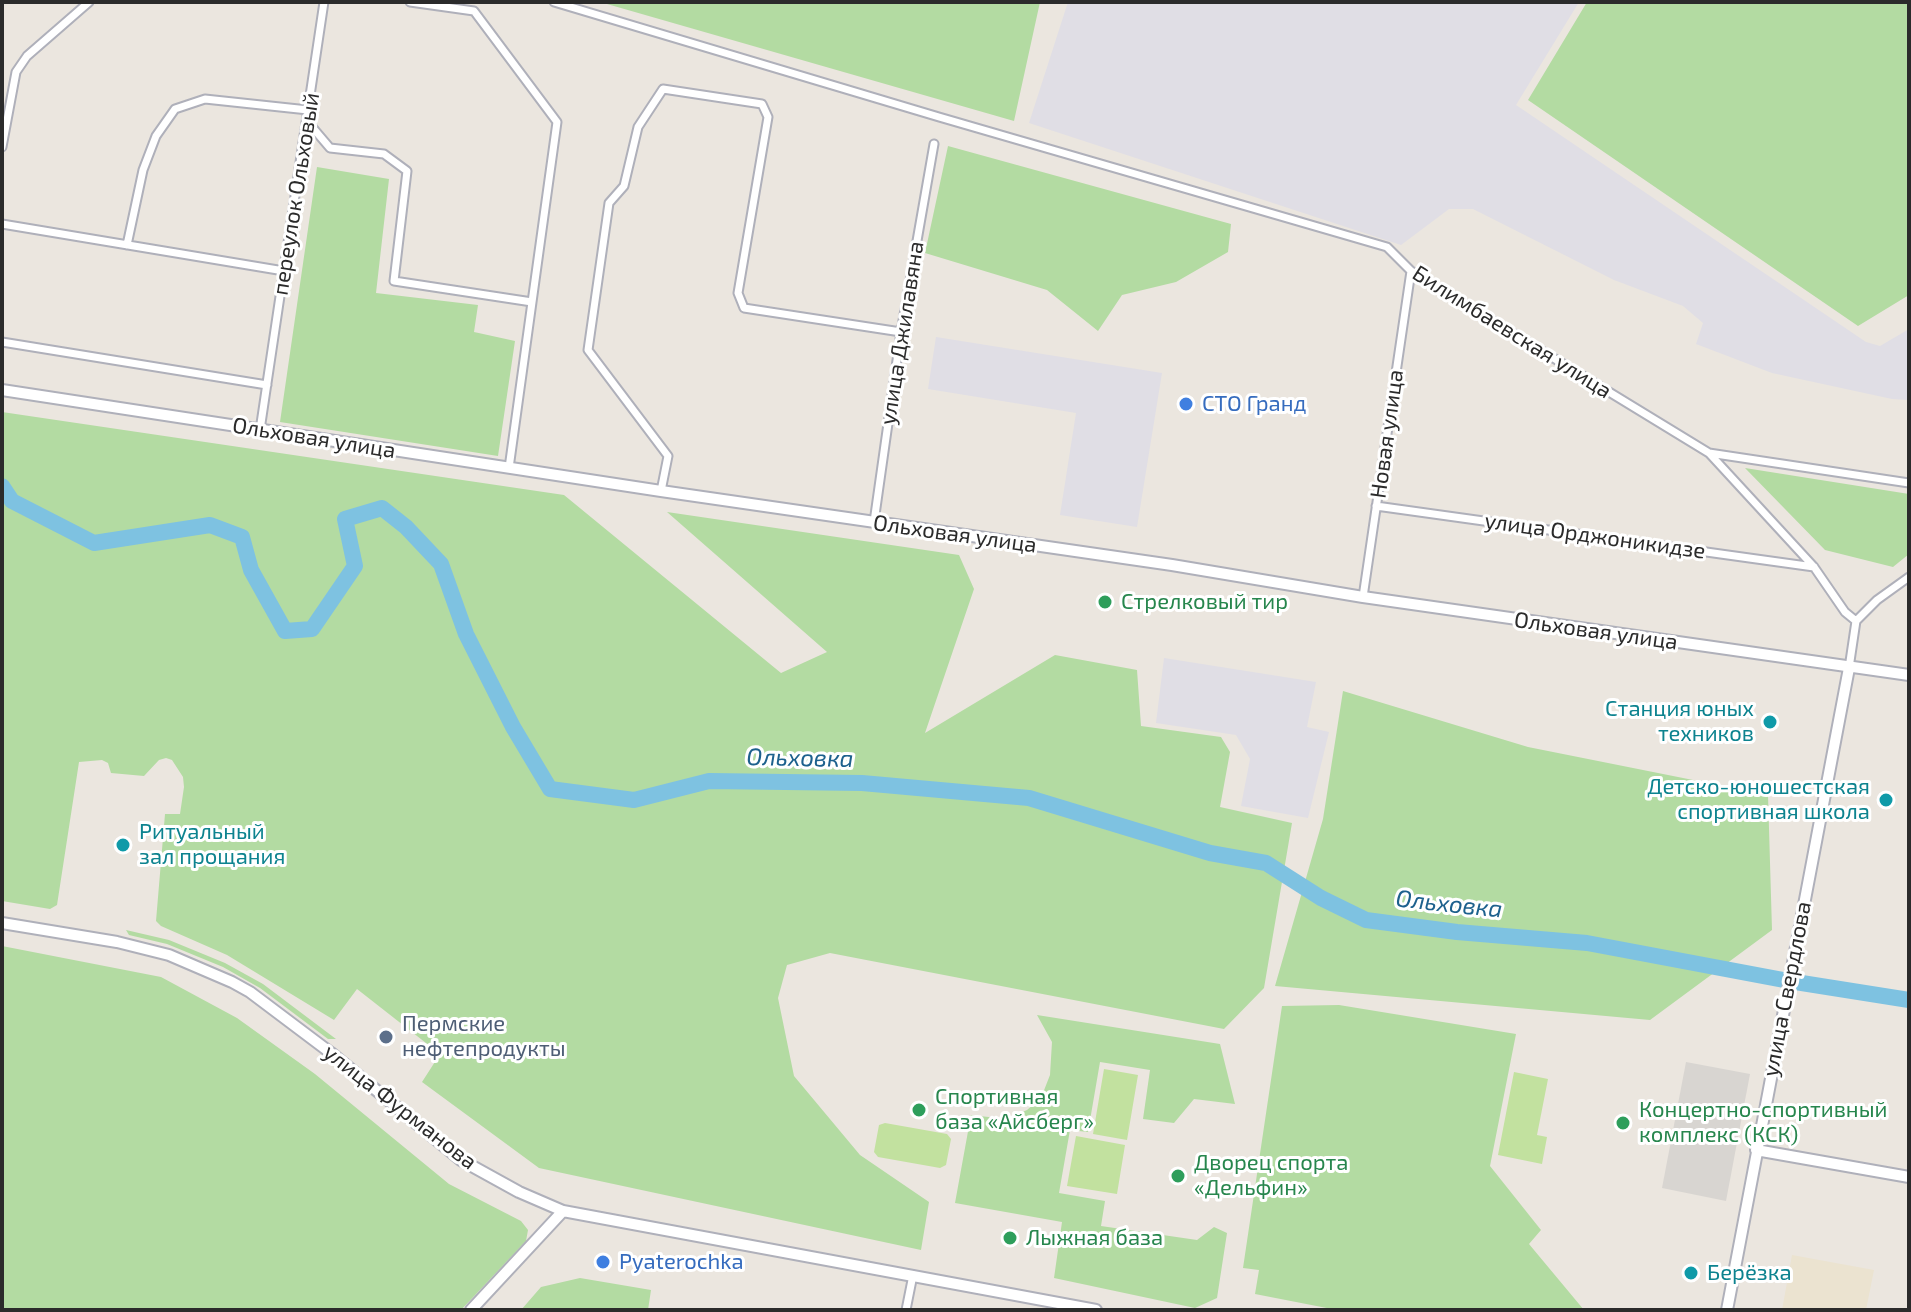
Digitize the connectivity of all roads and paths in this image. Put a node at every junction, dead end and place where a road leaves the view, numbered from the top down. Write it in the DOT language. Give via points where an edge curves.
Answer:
graph roads {
  1 [pos="89,2"];
  2 [pos="324,2"];
  3 [pos="410,2"];
  4 [pos="554,2"];
  5 [pos="308,110"];
  6 [pos="307,121"];
  7 [pos="934,144"];
  8 [pos="2,147"];
  9 [pos="2,224"];
  10 [pos="127,245"];
  11 [pos="284,271"];
  12 [pos="1411,271"];
  13 [pos="532,302"];
  14 [pos="901,332"];
  15 [pos="2,342"];
  16 [pos="267,385"];
  17 [pos="2,390"];
  18 [pos="260,430"];
  19 [pos="1709,453"];
  20 [pos="509,468"];
  21 [pos="1909,483"];
  22 [pos="661,491"];
  23 [pos="1376,506"];
  24 [pos="874,522"];
  25 [pos="1814,567"];
  26 [pos="1909,577"];
  27 [pos="1899,585"];
  28 [pos="1909,587"];
  29 [pos="1363,597"];
  30 [pos="1856,621"];
  31 [pos="1849,668"];
  32 [pos="1909,675"];
  33 [pos="2,923"];
  34 [pos="1756,1150"];
  35 [pos="1909,1177"];
  36 [pos="563,1211"];
  37 [pos="913,1275"];
  38 [pos="471,1310"];
  39 [pos="906,1310"];
  40 [pos="1096,1310"];
  41 [pos="1727,1310"];
  1 -- 8 [label="street" via="16,72"];
  2 -- 5 [label="street, переулок Ольховый"];
  3 -- 13 [label="street" via="474,11 557,122"];
  4 -- 12 [label="street, Билимбаевская улица" via="1387,247"];
  5 -- 6 [label="street, переулок Ольховый"];
  5 -- 10 [label="street" via="205,99 175,109 156,136 143,170"];
  6 -- 11 [label="street, переулок Ольховый"];
  6 -- 13 [label="street" via="330,148 384,154 407,171 394,281"];
  7 -- 14 [label="street, улица Джилавяна"];
  9 -- 10 [label="street"];
  10 -- 11 [label="street"];
  11 -- 16 [label="street, переулок Ольховый"];
  12 -- 19 [label="street, Билимбаевская улица"];
  12 -- 23 [label="street, Новая улица"];
  13 -- 20 [label="street"];
  14 -- 22 [label="street" via="744,308 738,293 768,117 762,104 663,89 638,127 624,186 609,203 588,350 668,456"];
  14 -- 24 [label="street, улица Джилавяна"];
  15 -- 16 [label="street"];
  16 -- 18 [label="street, переулок Ольховый"];
  17 -- 18 [label="main road, Ольховая улица"];
  18 -- 20 [label="main road, Ольховая улица"];
  19 -- 21 [label="street"];
  19 -- 25 [label="street, Билимбаевская улица"];
  20 -- 22 [label="main road, Ольховая улица"];
  22 -- 24 [label="main road, Ольховая улица"];
  23 -- 25 [label="street, улица Орджоникидзе"];
  23 -- 29 [label="street, Новая улица"];
  24 -- 29 [label="main road, Ольховая улица"];
  25 -- 30 [label="street, Билимбаевская улица"];
  26 -- 27 [label="street"];
  27 -- 28 [label="street"];
  27 -- 30 [label="street"];
  29 -- 31 [label="main road, Ольховая улица"];
  30 -- 31 [label="street"];
  31 -- 32 [label="main road, Ольховая улица"];
  31 -- 34 [label="main road, улица Свердлова"];
  33 -- 36 [label="main road, улица Фурманова" via="169,955 232,982 331,1053 461,1160"];
  34 -- 35 [label="main road"];
  34 -- 41 [label="main road, улица Свердлова"];
  36 -- 37 [label="main road, улица Фурманова"];
  36 -- 38 [label="main road"];
  37 -- 39 [label="street"];
  37 -- 40 [label="main road, улица Фурманова"];
}
